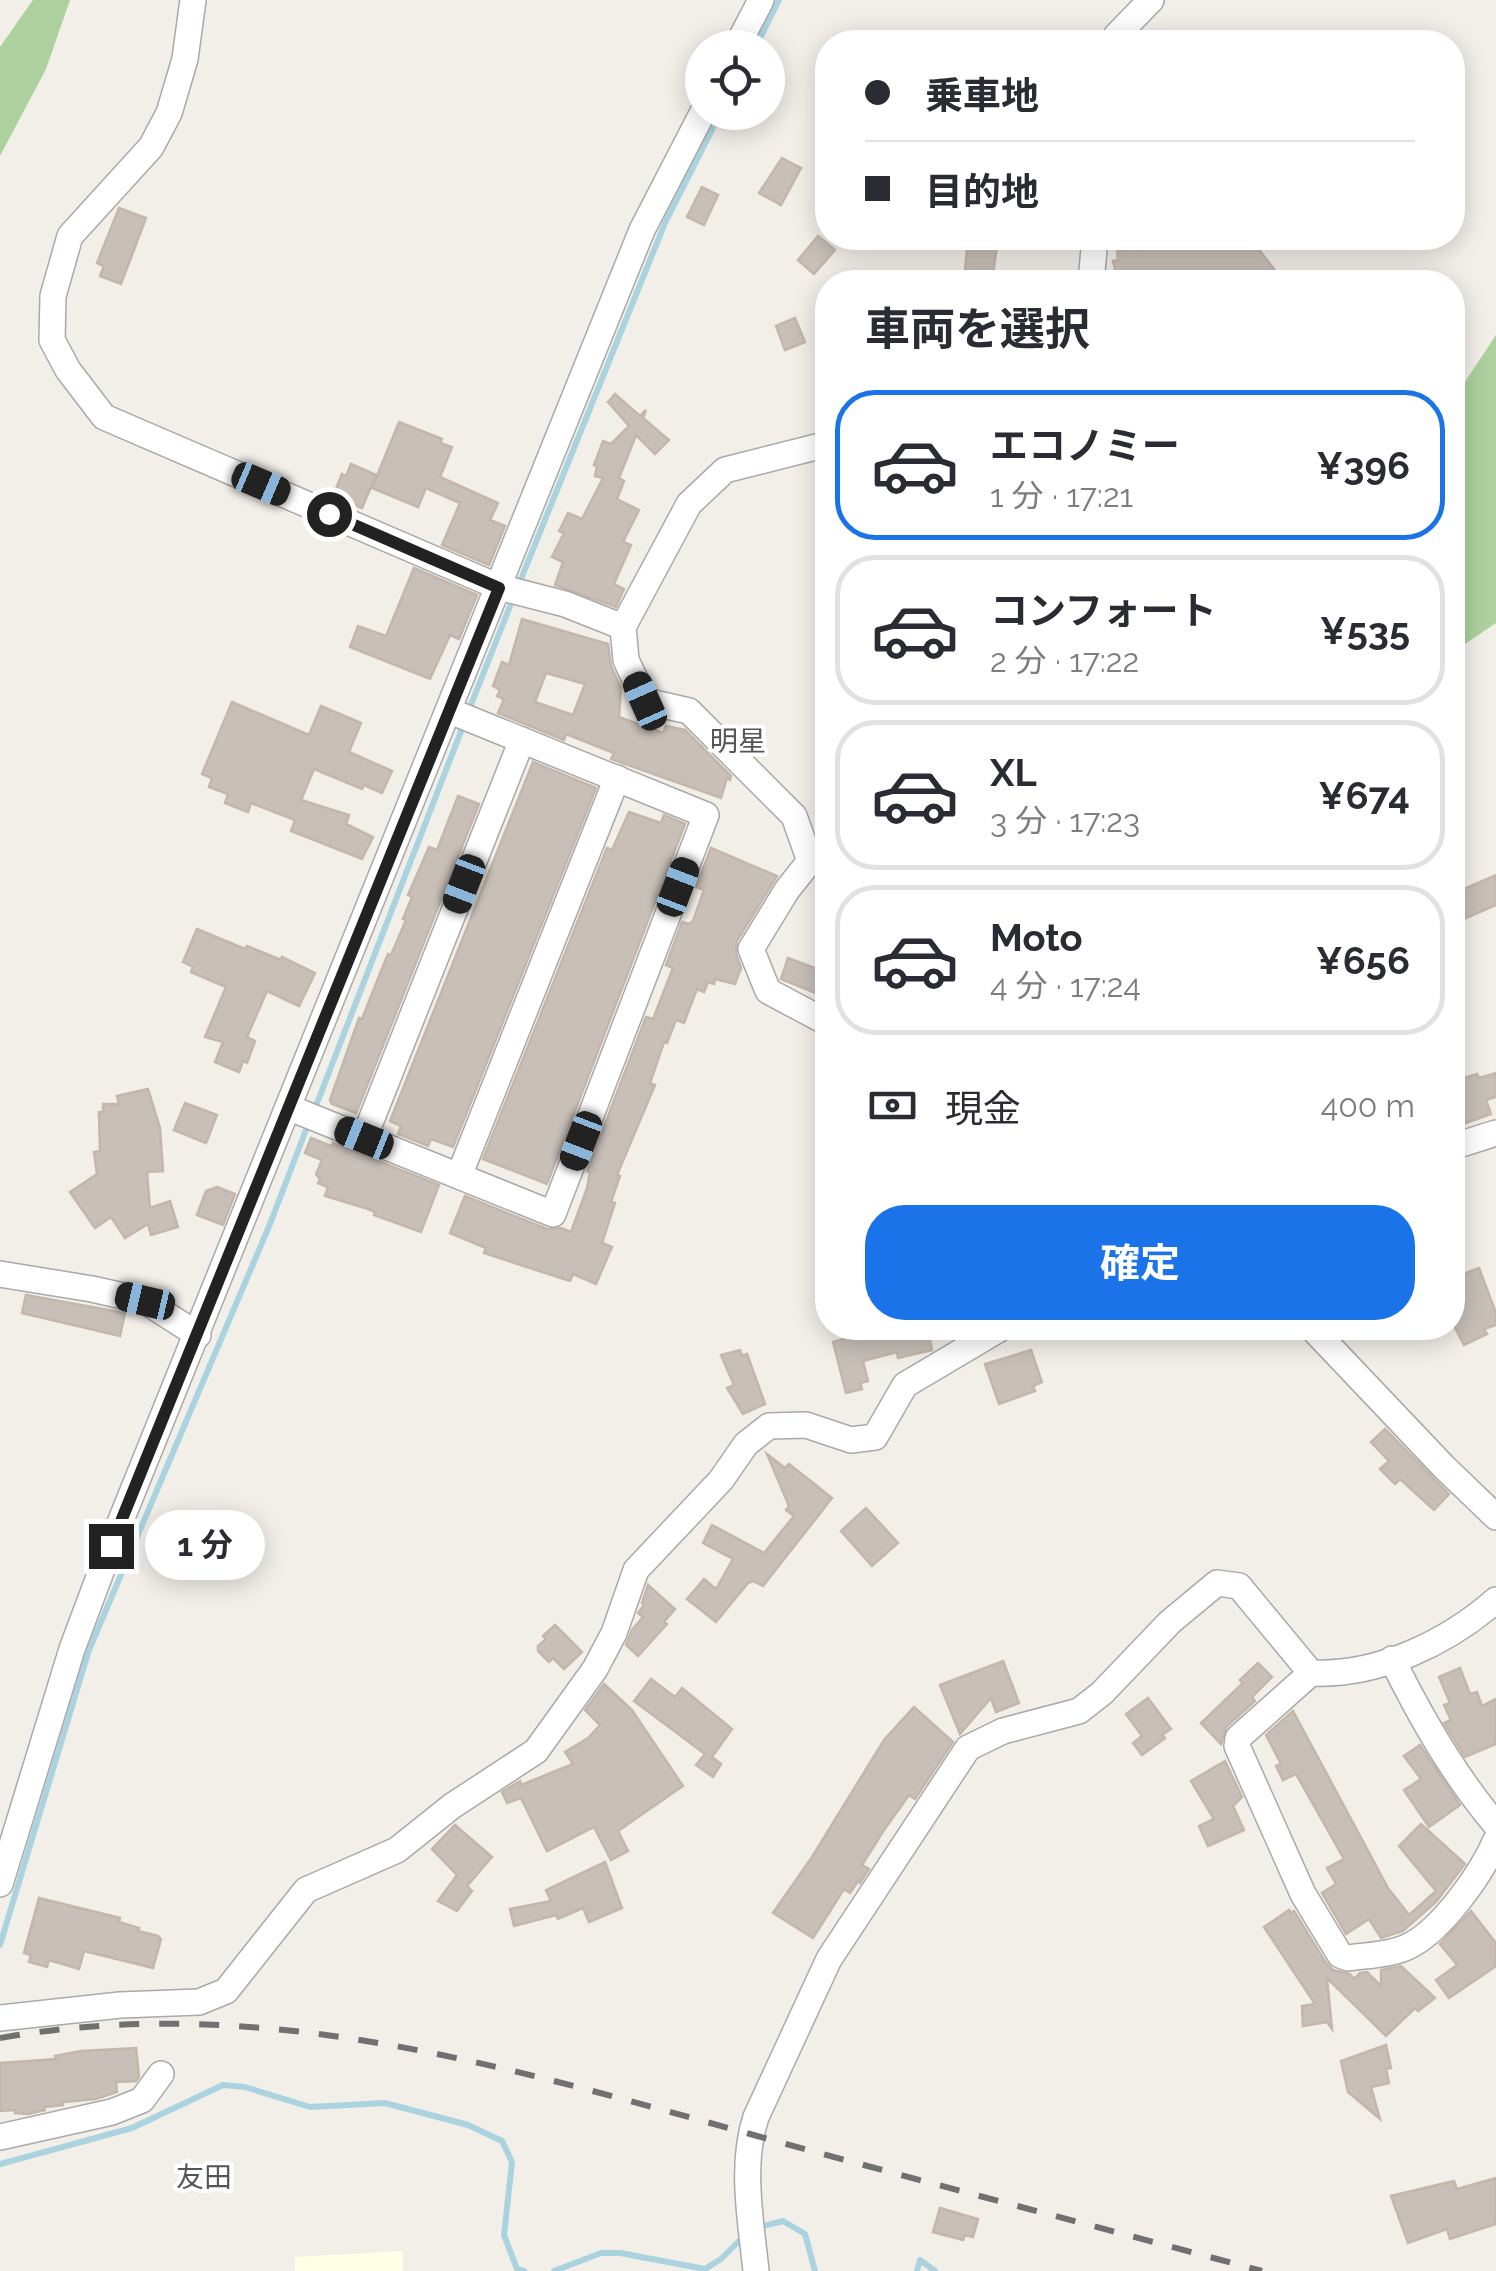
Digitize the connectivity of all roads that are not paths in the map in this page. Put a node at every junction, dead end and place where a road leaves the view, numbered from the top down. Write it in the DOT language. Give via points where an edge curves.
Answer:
graph roads {
  1 [pos="193,0"];
  2 [pos="761,0"];
  3 [pos="1152,0"];
  4 [pos="745,30"];
  5 [pos="1122,30"];
  6 [pos="694,130"];
  7 [pos="815,447"];
  8 [pos="510,590"];
  9 [pos="623,627"];
  10 [pos="460,715"];
  11 [pos="522,740"];
  12 [pos="617,778"];
  13 [pos="815,1015"];
  14 [pos="302,1113"];
  15 [pos="1496,1132"];
  16 [pos="364,1138"];
  17 [pos="1465,1143"];
  18 [pos="459,1176"];
  19 [pos="0,1274"];
  20 [pos="198,1335"];
  21 [pos="981,1340"];
  22 [pos="1324,1340"];
  23 [pos="1496,1517"];
  24 [pos="1496,1600"];
  25 [pos="1392,1659"];
  26 [pos="1311,1673"];
  27 [pos="1496,1825"];
  28 [pos="1496,1840"];
  29 [pos="0,1884"];
  30 [pos="0,2018"];
  31 [pos="161,2074"];
  32 [pos="0,2137"];
  33 [pos="756,2271"];
  1 -- 8 [label="street" via="185,59 151,147 70,236 53,296 52,340 68,370 104,417"];
  2 -- 4 [label="street"];
  3 -- 5 [label="street"];
  6 -- 8 [label="street" via="642,230"];
  7 -- 9 [label="street" via="725,470 689,504"];
  8 -- 9 [label="street"];
  8 -- 10 [label="street"];
  9 -- 13 [label="street" via="626,660 645,701 689,711 794,816 810,861 751,948 768,991"];
  10 -- 11 [label="street"];
  10 -- 14 [label="street"];
  11 -- 12 [label="street"];
  11 -- 16 [label="street"];
  12 -- 18 [label="street"];
  12 -- 18 [label="street" via="706,815 553,1214"];
  14 -- 16 [label="street"];
  14 -- 20 [label="street"];
  15 -- 17 [label="street"];
  16 -- 18 [label="street"];
  19 -- 20 [label="street" via="145,1301"];
  20 -- 29 [label="street" via="72,1649"];
  21 -- 30 [label="street" via="905,1385 875,1437 851,1440 806,1425 768,1426 746,1444 636,1570 595,1670 536,1751 396,1850 306,1890 226,1991 199,2002"];
  22 -- 23 [label="street"];
  24 -- 25 [label="street" via="1446,1638"];
  25 -- 26 [label="street" via="1335,1674"];
  25 -- 27 [label="street" via="1465,1788"];
  26 -- 28 [label="street" via="1238,1738 1238,1746 1302,1894 1340,1956 1412,1945 1486,1864"];
  26 -- 33 [label="street" via="1239,1586 1217,1583 1078,1711 968,1748 829,1958 750,2134"];
  31 -- 32 [label="street" via="142,2100 127,2106"];
}
